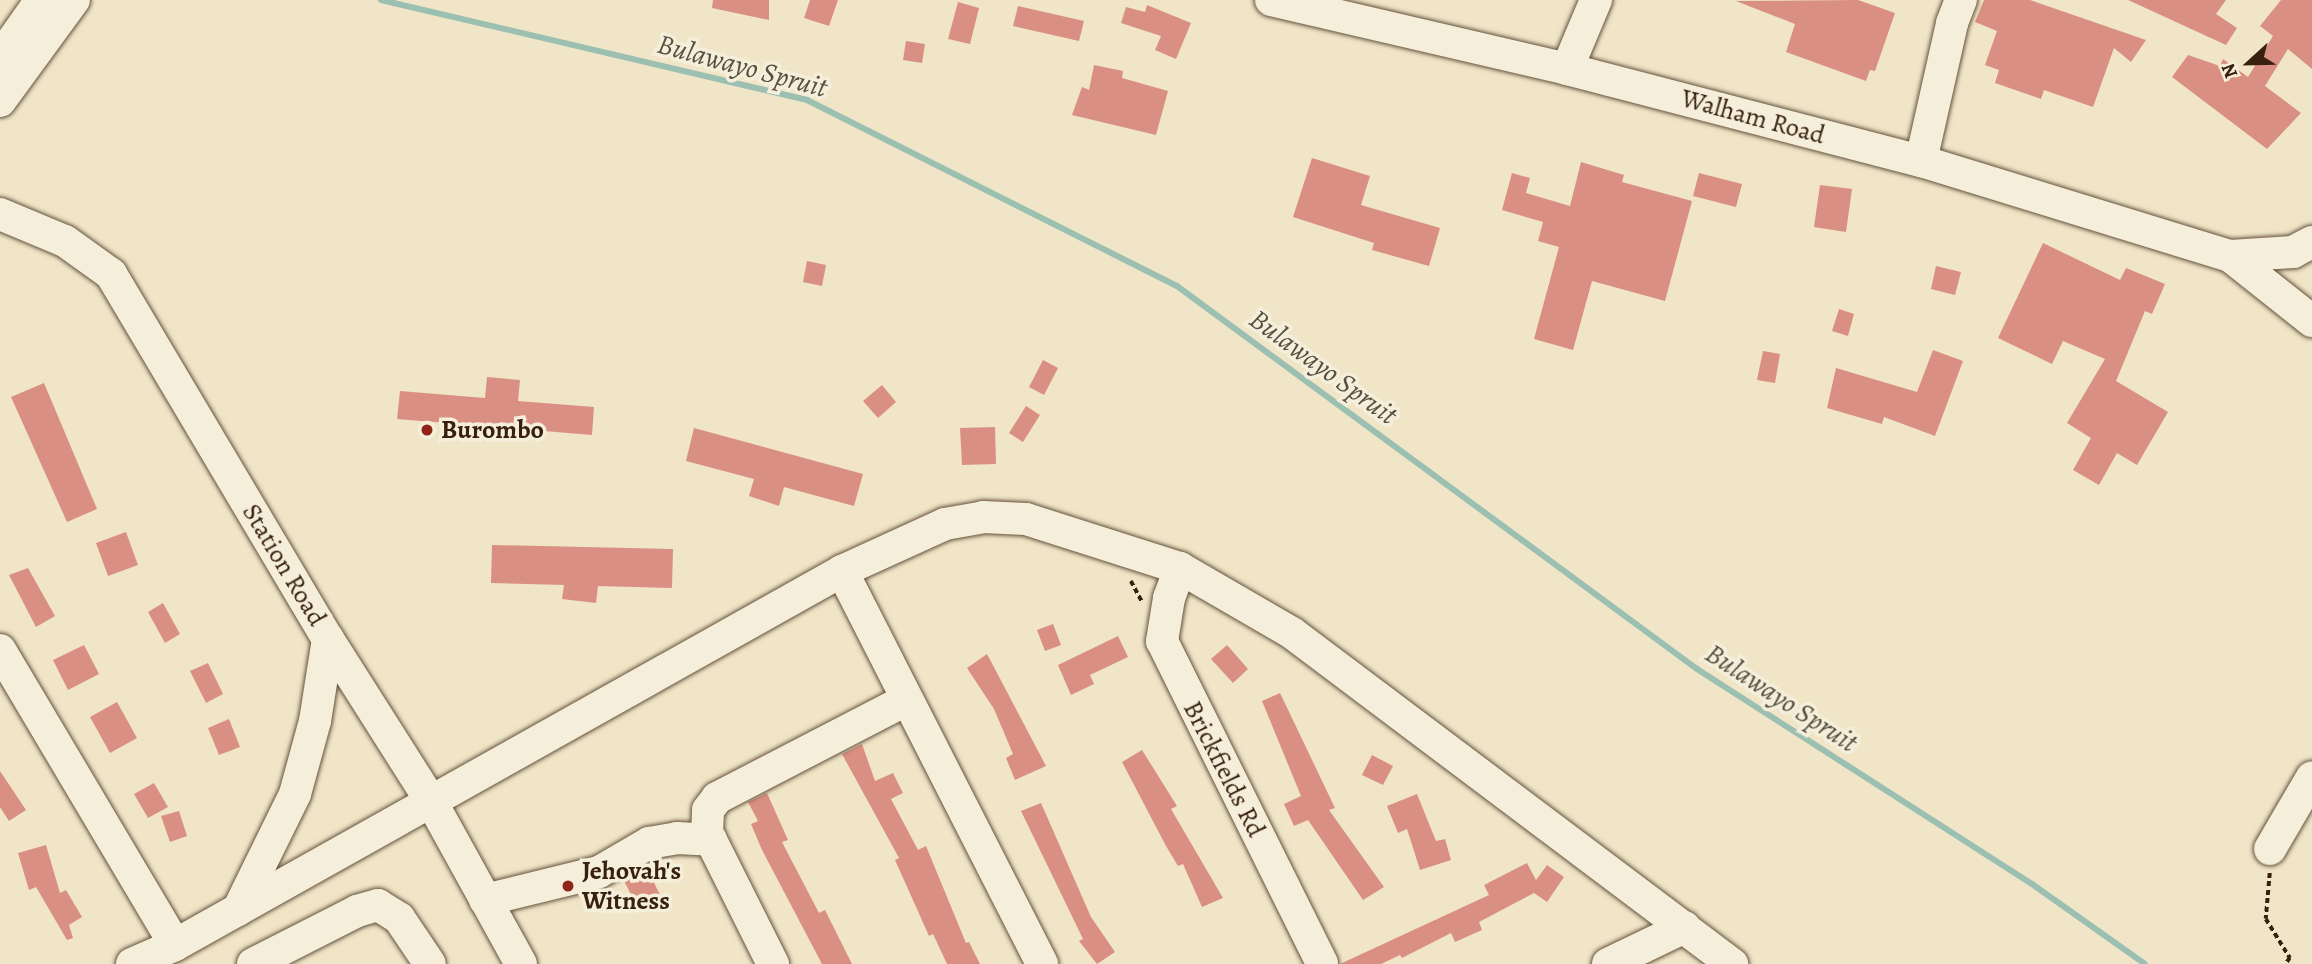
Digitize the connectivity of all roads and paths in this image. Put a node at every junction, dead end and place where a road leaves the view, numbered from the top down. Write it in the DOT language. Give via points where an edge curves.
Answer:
graph roads {
  1 [pos="41,0"];
  2 [pos="74,0"];
  3 [pos="1271,0"];
  4 [pos="1597,0"];
  5 [pos="1961,0"];
  6 [pos="0,58"];
  7 [pos="1567,69"];
  8 [pos="0,101"];
  9 [pos="1921,161"];
  10 [pos="0,214"];
  11 [pos="2312,242"];
  12 [pos="2230,256"];
  13 [pos="2312,321"];
  14 [pos="1114,546"];
  15 [pos="1180,568"];
  16 [pos="842,571"];
  17 [pos="1144,606"];
  18 [pos="328,639"];
  19 [pos="0,650"];
  20 [pos="904,701"];
  21 [pos="2312,777"];
  22 [pos="431,801"];
  23 [pos="711,841"];
  24 [pos="2270,849"];
  25 [pos="485,900"];
  26 [pos="238,909"];
  27 [pos="1685,927"];
  28 [pos="175,945"];
  29 [pos="132,964"];
  30 [pos="253,964"];
  31 [pos="430,964"];
  32 [pos="521,964"];
  33 [pos="772,964"];
  34 [pos="1042,964"];
  35 [pos="1322,964"];
  36 [pos="1608,964"];
  37 [pos="1732,964"];
  38 [pos="2286,964"];
  1 -- 6 [label="street"];
  2 -- 8 [label="street"];
  3 -- 7 [label="street, Walham Road"];
  4 -- 7 [label="street"];
  5 -- 9 [label="street"];
  7 -- 9 [label="street, Walham Road"];
  9 -- 12 [label="street, Walham Road"];
  10 -- 18 [label="street, Station Road" via="65,242 111,274"];
  11 -- 12 [label="street" via="2293,252"];
  12 -- 13 [label="street"];
  14 -- 15 [label="street"];
  14 -- 16 [label="street" via="1026,519 983,517 945,524"];
  14 -- 17 [label="path"];
  15 -- 27 [label="street" via="1292,633"];
  15 -- 35 [label="street, Brickfields Rd" via="1169,598 1162,642"];
  16 -- 20 [label="street"];
  16 -- 22 [label="street"];
  18 -- 22 [label="street, Station Road"];
  18 -- 26 [label="street" via="315,721 295,794"];
  19 -- 28 [label="street"];
  20 -- 23 [label="street" via="717,798 705,822"];
  20 -- 34 [label="street"];
  21 -- 24 [label="street"];
  22 -- 25 [label="street, Station Road"];
  22 -- 26 [label="street"];
  23 -- 25 [label="street" via="677,838 649,843 599,872"];
  23 -- 33 [label="street"];
  24 -- 38 [label="path" via="2266,919 2290,958"];
  25 -- 32 [label="street, Station Road"];
  26 -- 28 [label="street"];
  27 -- 36 [label="street"];
  27 -- 37 [label="street"];
  28 -- 29 [label="street"];
  30 -- 31 [label="street" via="377,905 399,918"];
}
